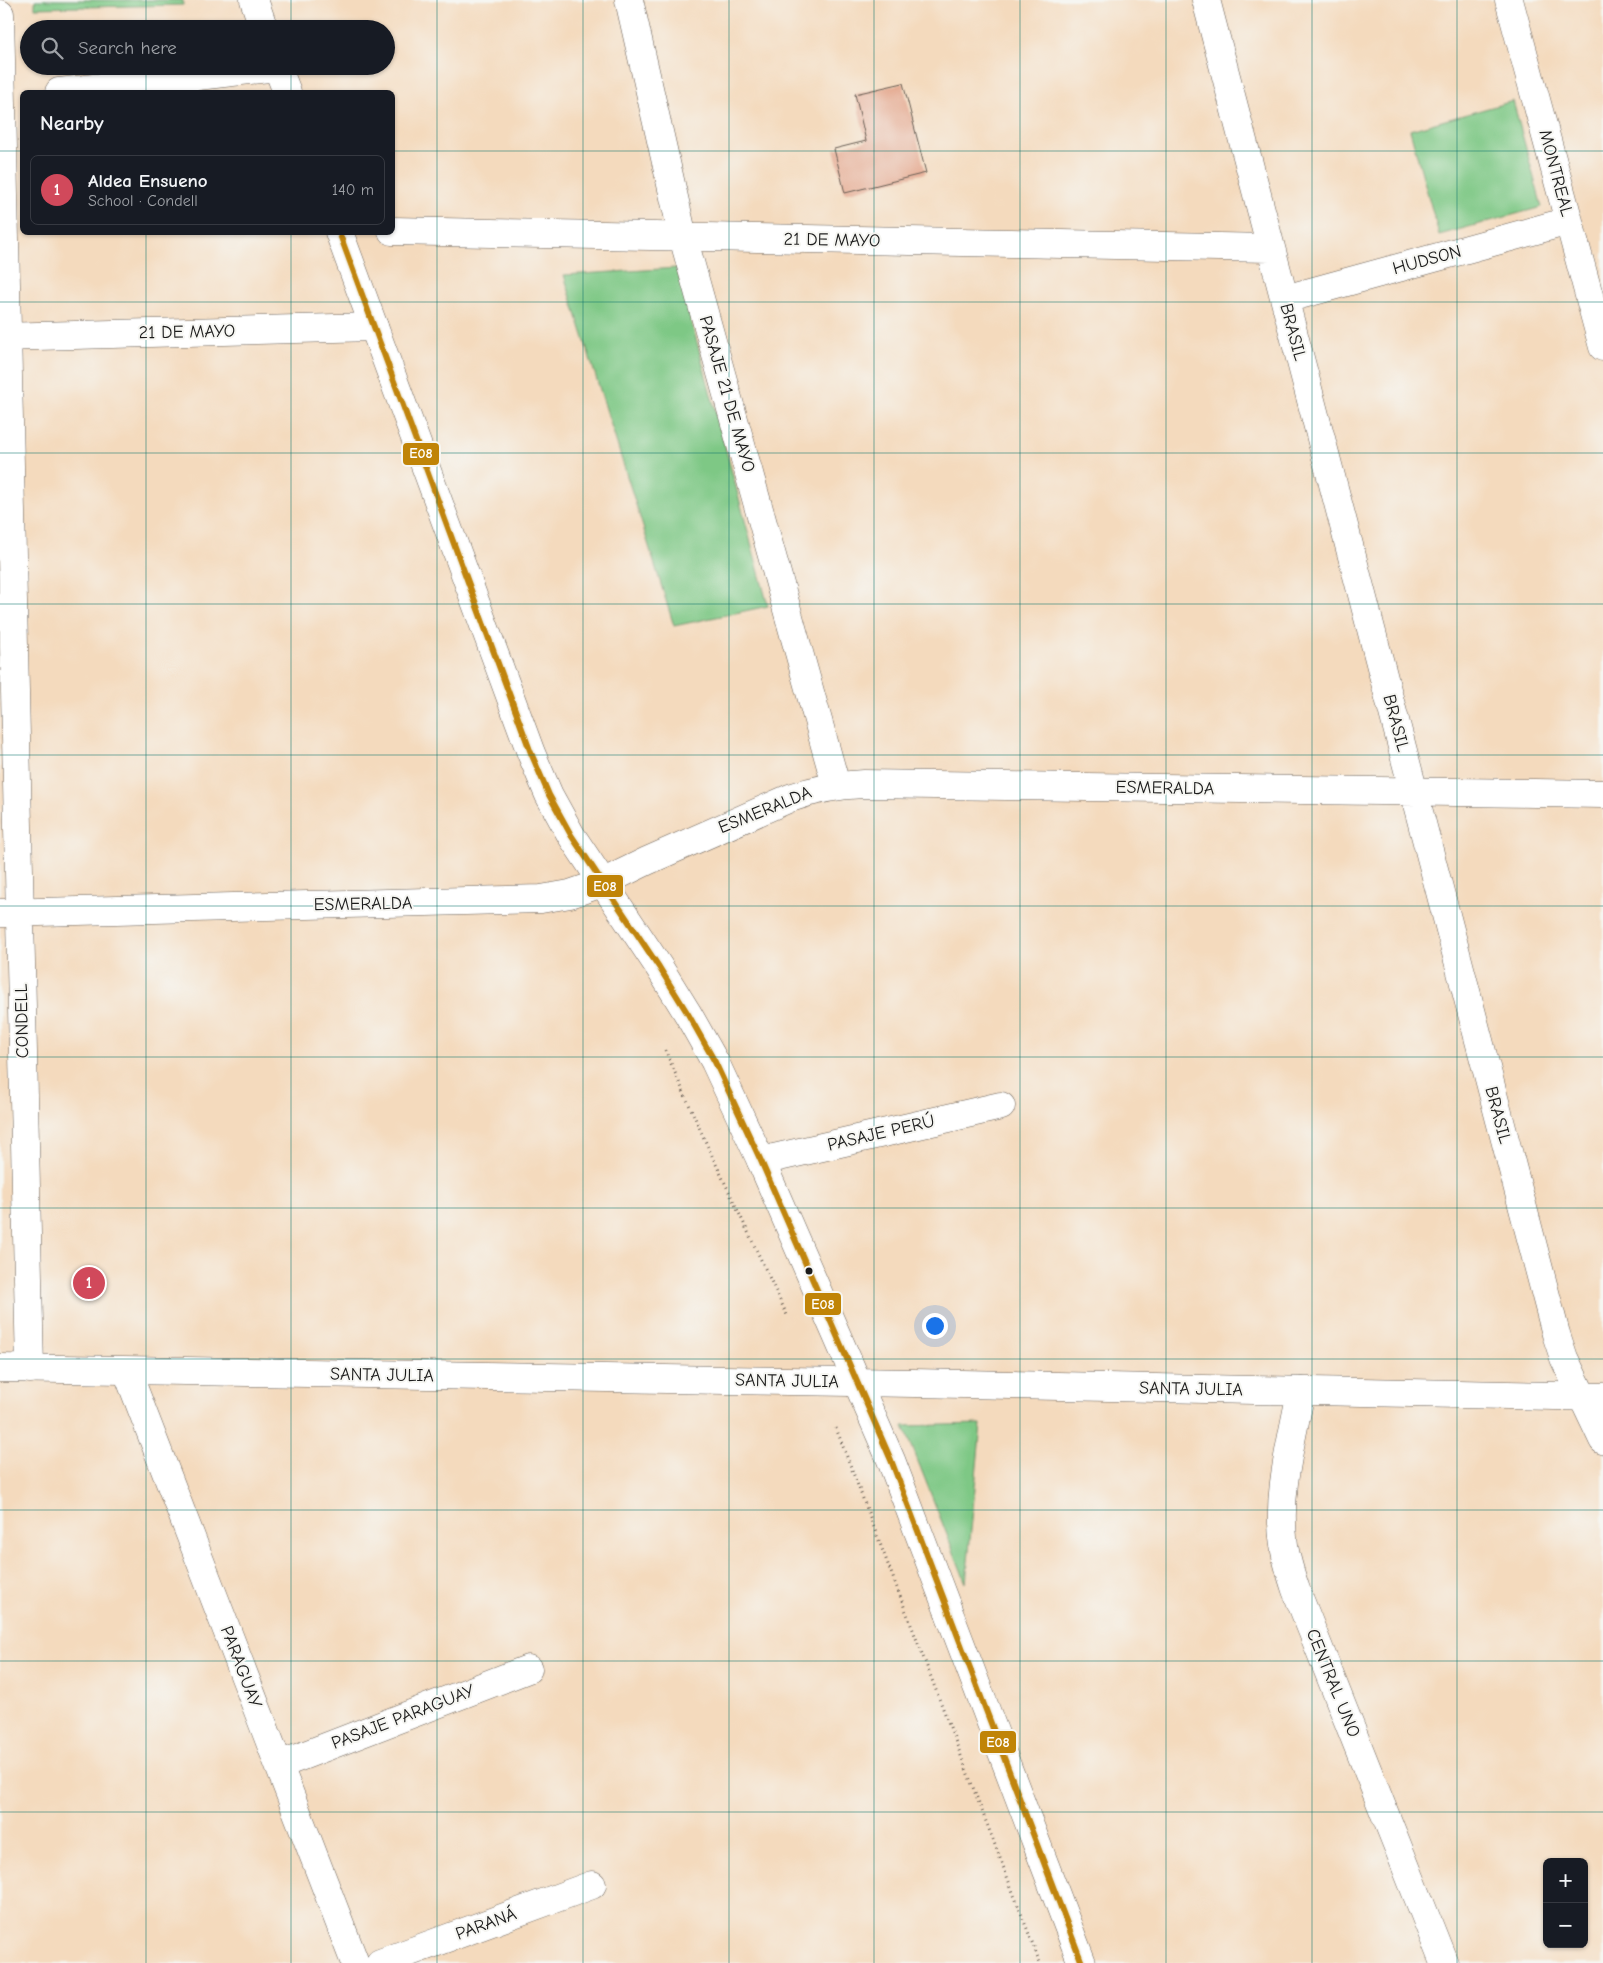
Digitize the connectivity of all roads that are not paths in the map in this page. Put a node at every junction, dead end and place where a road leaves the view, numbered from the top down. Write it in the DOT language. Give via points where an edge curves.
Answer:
graph roads {
  1 [pos="254,0"];
  2 [pos="629,0"];
  3 [pos="1206,0"];
  4 [pos="1509,0"];
  5 [pos="0,14"];
  6 [pos="261,20"];
  7 [pos="202,75"];
  8 [pos="280,75"];
  9 [pos="76,90"];
  10 [pos="286,90"];
  11 [pos="12,97"];
  12 [pos="1569,221"];
  13 [pos="395,231"];
  14 [pos="340,235"];
  15 [pos="683,237"];
  16 [pos="1271,248"];
  17 [pos="1285,299"];
  18 [pos="374,327"];
  19 [pos="4,337"];
  20 [pos="1603,347"];
  21 [pos="836,785"];
  22 [pos="1414,792"];
  23 [pos="1603,794"];
  24 [pos="602,883"];
  25 [pos="10,913"];
  26 [pos="1001,1106"];
  27 [pos="761,1161"];
  28 [pos="0,1368"];
  29 [pos="30,1369"];
  30 [pos="127,1371"];
  31 [pos="858,1382"];
  32 [pos="1301,1391"];
  33 [pos="1593,1397"];
  34 [pos="1603,1440"];
  35 [pos="528,1669"];
  36 [pos="279,1765"];
  37 [pos="592,1885"];
  38 [pos="355,1963"];
  39 [pos="380,1963"];
  40 [pos="1082,1963"];
  41 [pos="1444,1963"];
  1 -- 6 [label="street"];
  2 -- 15 [label="street, PASAJE 21 DE MAYO"];
  3 -- 16 [label="street, BRASIL"];
  4 -- 12 [label="street, MONTREAL"];
  5 -- 11 [label="street, CONDELL"];
  7 -- 9 [label="street"];
  8 -- 10 [label="street"];
  11 -- 19 [label="street, CONDELL"];
  12 -- 17 [label="street, HUDSON"];
  12 -- 20 [label="street, MONTREAL"];
  13 -- 15 [label="street, 21 DE MAYO"];
  14 -- 18 [label="street"];
  15 -- 16 [label="street, 21 DE MAYO"];
  15 -- 21 [label="street, PASAJE 21 DE MAYO"];
  16 -- 17 [label="street, BRASIL"];
  17 -- 22 [label="street, BRASIL"];
  18 -- 19 [label="street, 21 DE MAYO"];
  18 -- 24 [label="street" via="531,753 549,795"];
  19 -- 25 [label="street, CONDELL"];
  21 -- 22 [label="street, ESMERALDA"];
  21 -- 24 [label="street, ESMERALDA" via="790,798"];
  22 -- 23 [label="street, ESMERALDA"];
  22 -- 33 [label="street, BRASIL" via="1556,1334 1564,1358"];
  24 -- 25 [label="street, ESMERALDA" via="570,894 541,899"];
  24 -- 27 [label="street" via="688,1014"];
  25 -- 29 [label="street, CONDELL"];
  26 -- 27 [label="street, PASAJE PERÚ"];
  27 -- 31 [label="street"];
  28 -- 29 [label="street, SANTA JULIA"];
  29 -- 30 [label="street, SANTA JULIA"];
  30 -- 31 [label="street, SANTA JULIA"];
  30 -- 36 [label="street, PARAGUAY"];
  31 -- 32 [label="street, SANTA JULIA"];
  31 -- 40 [label="street" via="891,1460"];
  32 -- 33 [label="street, SANTA JULIA"];
  32 -- 41 [label="street, CENTRAL UNO" via="1283,1496 1284,1544 1289,1567"];
  33 -- 34 [label="street, BRASIL"];
  35 -- 36 [label="street, PASAJE PARAGUAY"];
  36 -- 38 [label="street, PARAGUAY"];
  37 -- 39 [label="street, PARANÁ"];
}
